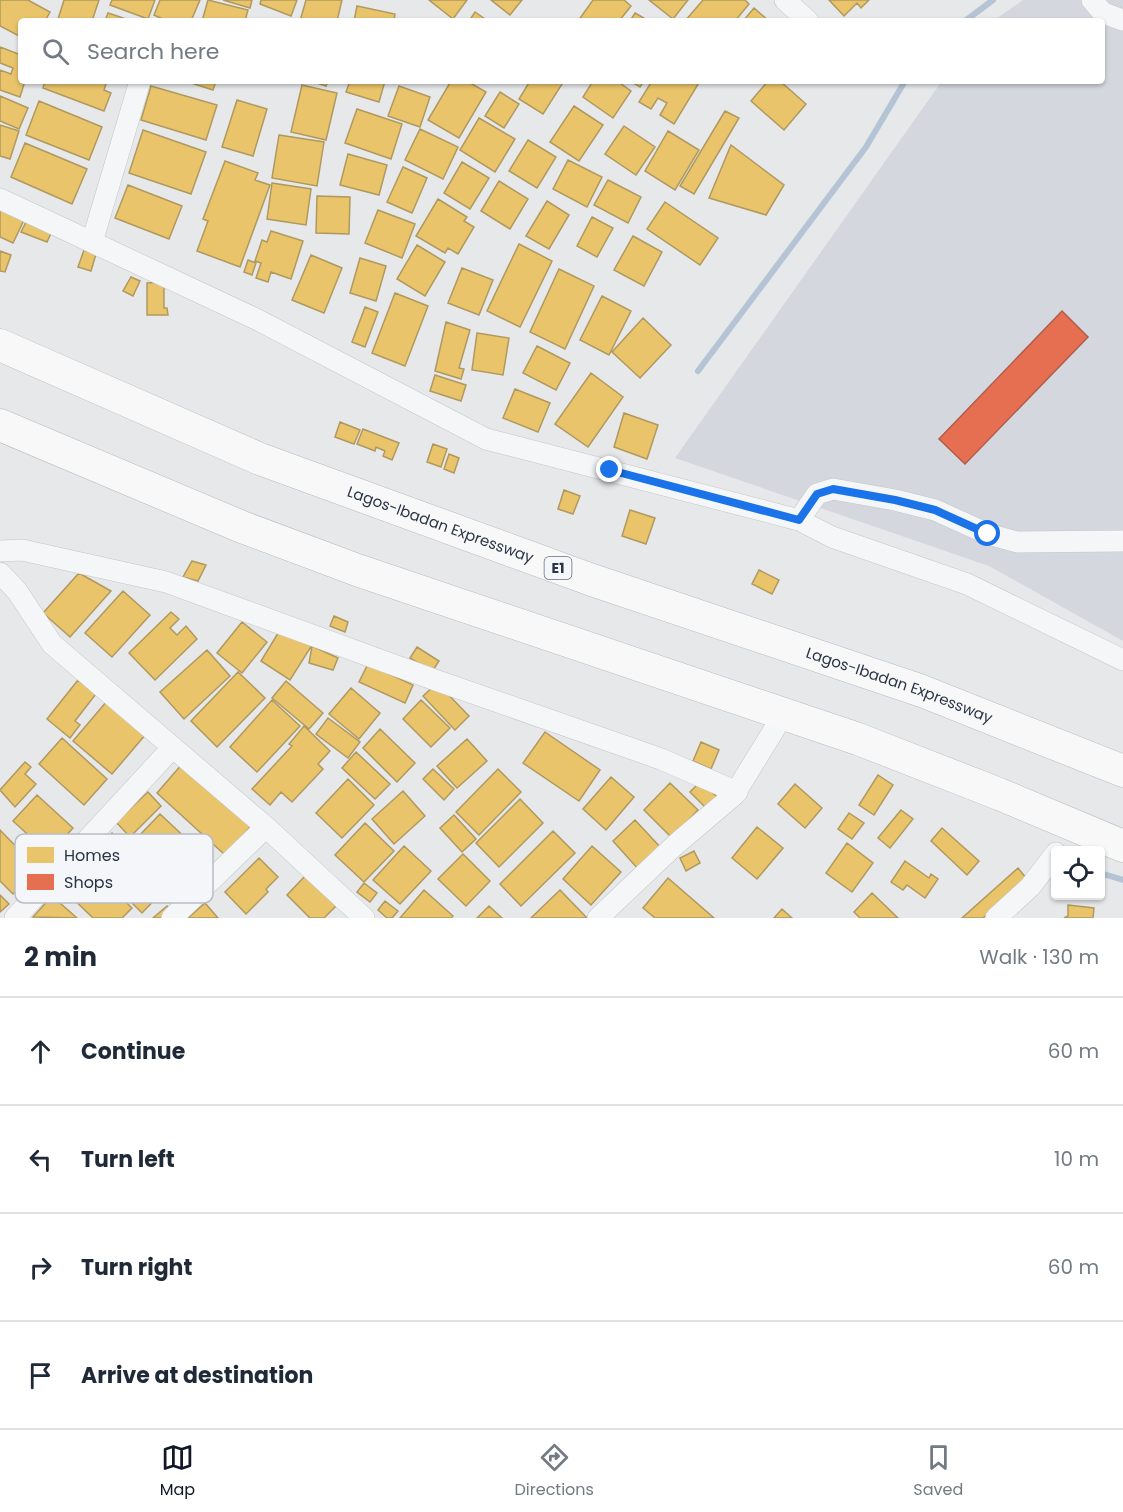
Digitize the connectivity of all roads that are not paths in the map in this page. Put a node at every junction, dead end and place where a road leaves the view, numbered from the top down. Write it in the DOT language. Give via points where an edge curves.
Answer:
graph roads {
  1 [pos="785,0"];
  2 [pos="1092,0"];
  3 [pos="805,18"];
  4 [pos="1123,20"];
  5 [pos="139,84"];
  6 [pos="0,199"];
  7 [pos="92,242"];
  8 [pos="0,345"];
  9 [pos="0,425"];
  10 [pos="799,520"];
  11 [pos="1123,541"];
  12 [pos="0,551"];
  13 [pos="0,573"];
  14 [pos="1123,660"];
  15 [pos="783,715"];
  16 [pos="173,747"];
  17 [pos="1123,771"];
  18 [pos="737,792"];
  19 [pos="266,827"];
  20 [pos="93,834"];
  21 [pos="1063,843"];
  22 [pos="1123,846"];
  23 [pos="213,878"];
  24 [pos="29,903"];
  25 [pos="187,903"];
  26 [pos="15,918"];
  27 [pos="172,918"];
  28 [pos="364,918"];
  29 [pos="598,918"];
  30 [pos="996,918"];
  1 -- 3 [label="street"];
  2 -- 4 [label="street" via="1103,14"];
  5 -- 7 [label="street"];
  6 -- 7 [label="street"];
  7 -- 10 [label="street" via="256,320 486,439"];
  8 -- 17 [label="highway, Lagos-Ibadan Expressway / E1" via="260,459 570,572 922,691"];
  9 -- 15 [label="highway" via="242,527 357,570"];
  10 -- 11 [label="street" via="817,494 833,489 935,510 988,534 1017,542"];
  10 -- 14 [label="street" via="832,537 967,584"];
  12 -- 18 [label="street" via="22,550 166,582 661,759"];
  13 -- 16 [label="street" via="52,644"];
  15 -- 18 [label="street"];
  15 -- 21 [label="highway" via="858,739"];
  16 -- 19 [label="street"];
  16 -- 20 [label="street"];
  18 -- 29 [label="street"];
  19 -- 23 [label="street"];
  19 -- 28 [label="street"];
  21 -- 22 [label="highway"];
  21 -- 30 [label="street" via="1030,887"];
  24 -- 26 [label="street"];
  25 -- 27 [label="street"];
}
